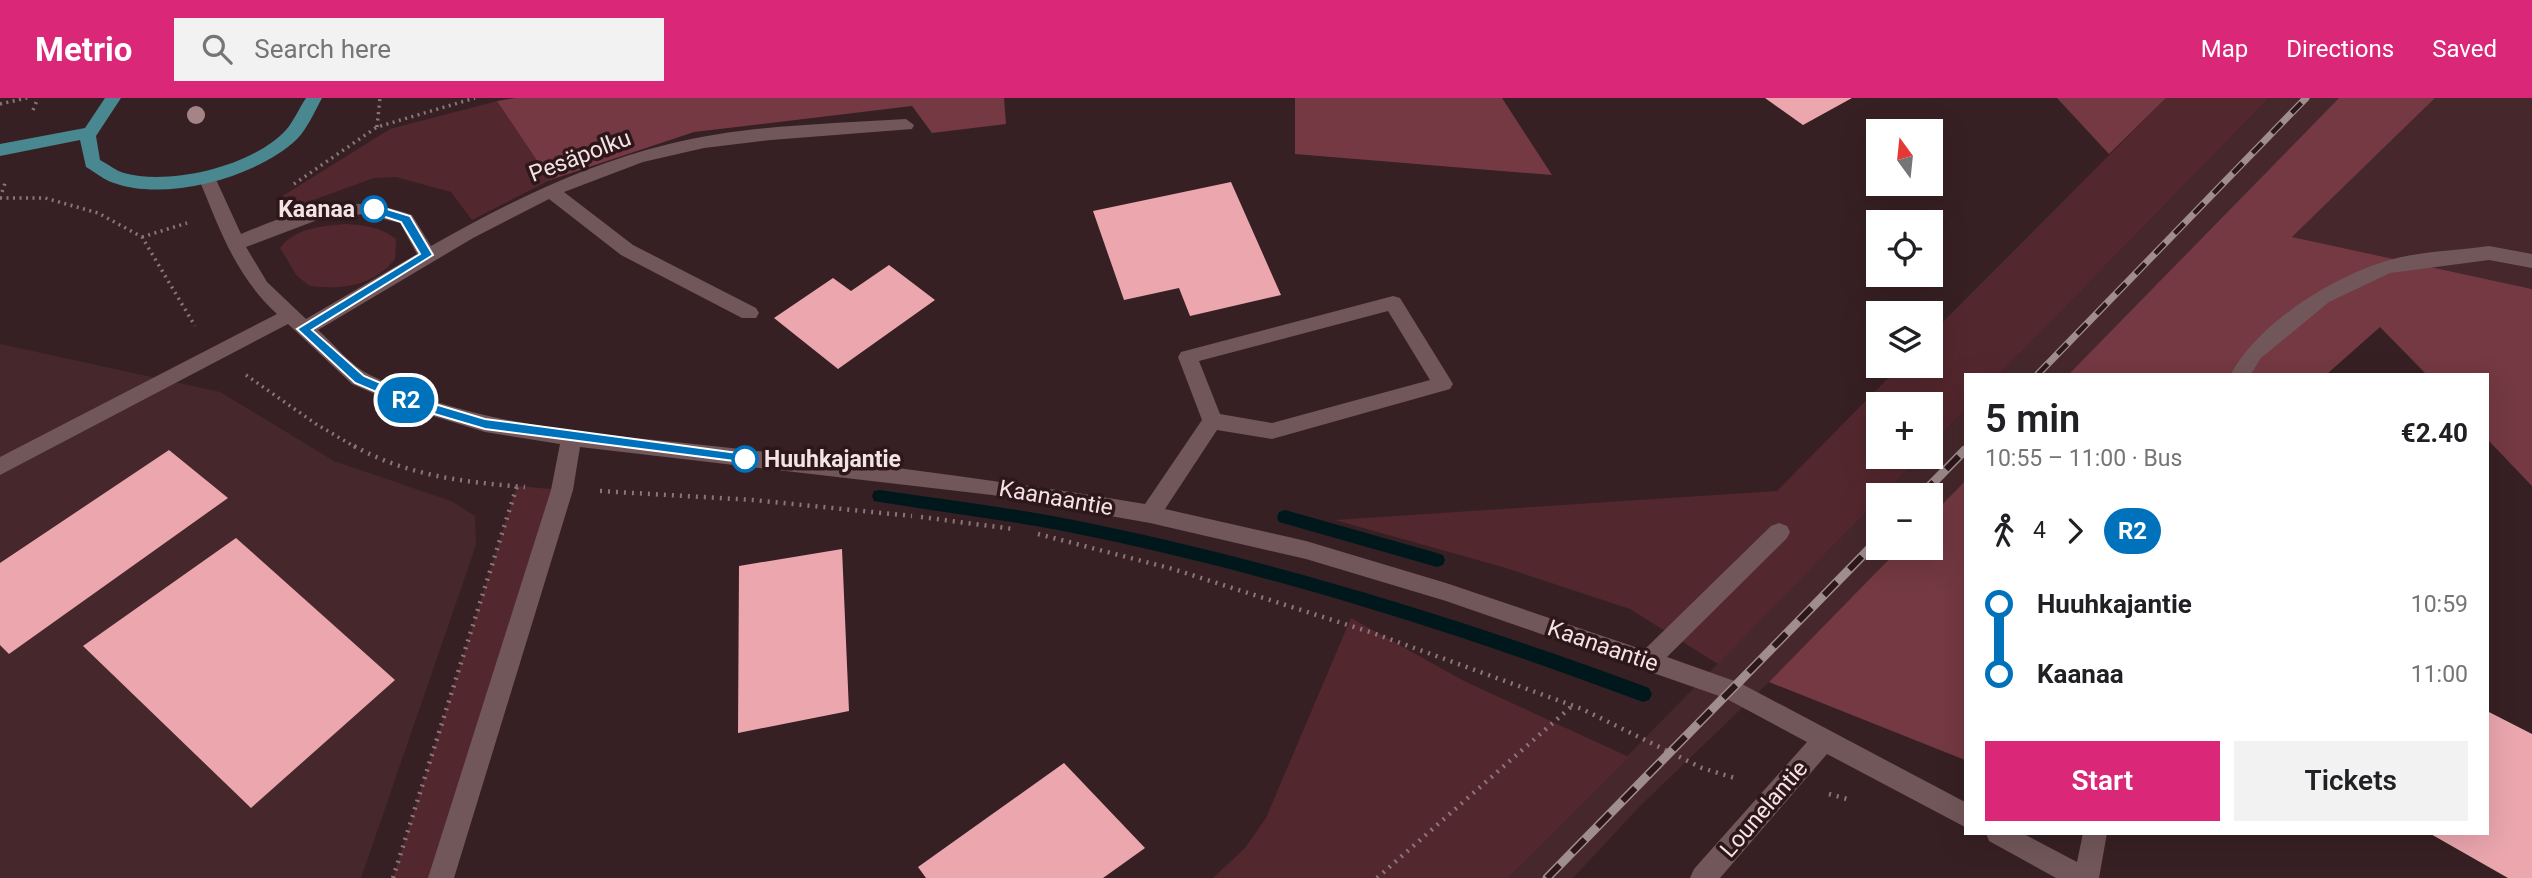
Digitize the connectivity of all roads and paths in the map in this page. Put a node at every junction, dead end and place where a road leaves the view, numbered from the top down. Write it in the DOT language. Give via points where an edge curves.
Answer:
graph roads {
  1 [pos="27,98"];
  2 [pos="113,98"];
  3 [pos="314,98"];
  4 [pos="380,98"];
  5 [pos="475,98"];
  6 [pos="0,104"];
  7 [pos="906,125"];
  8 [pos="377,127"];
  9 [pos="88,134"];
  10 [pos="0,150"];
  11 [pos="207,177"];
  12 [pos="286,189"];
  13 [pos="550,190"];
  14 [pos="0,198"];
  15 [pos="235,244"];
  16 [pos="427,255"];
  17 [pos="2532,261"];
  18 [pos="749,313"];
  19 [pos="296,323"];
  20 [pos="216,354"];
  21 [pos="2242,373"];
  22 [pos="1212,421"];
  23 [pos="571,438"];
  24 [pos="0,467"];
  25 [pos="517,486"];
  26 [pos="562,490"];
  27 [pos="1150,514"];
  28 [pos="1779,532"];
  29 [pos="1648,662"];
  30 [pos="1573,705"];
  31 [pos="1825,739"];
  32 [pos="1785,785"];
  33 [pos="1859,802"];
  34 [pos="1964,814"];
  35 [pos="2002,835"];
  36 [pos="2095,835"];
  37 [pos="393,878"];
  38 [pos="441,878"];
  39 [pos="1377,878"];
  40 [pos="1703,878"];
  41 [pos="2084,878"];
  1 -- 6 [label="path"];
  2 -- 9 [label="main road" via="97,114"];
  3 -- 11 [label="main road" via="305,117 271,149"];
  4 -- 8 [label="path"];
  5 -- 8 [label="path"];
  7 -- 13 [label="street, Pesäpolku" via="705,142 638,158"];
  8 -- 12 [label="path"];
  9 -- 10 [label="main road"];
  9 -- 11 [label="main road" via="88,160 114,179 162,185"];
  11 -- 15 [label="street, Kaanaantie"];
  13 -- 16 [label="street, Pesäpolku"];
  13 -- 18 [label="street" via="627,250"];
  14 -- 20 [label="path" via="45,198 98,213 142,237 187,316"];
  15 -- 16 [label="street" via="321,212 374,209 406,219"];
  15 -- 19 [label="street, Kaanaantie" via="260,287"];
  16 -- 19 [label="street, Pesäpolku"];
  17 -- 21 [label="street" via="2489,253 2388,267 2322,297 2254,353"];
  19 -- 20 [label="street, Pesäpolku"];
  19 -- 23 [label="street, Kaanaantie" via="359,379 414,403 485,424"];
  20 -- 24 [label="street, Pesäpolku"];
  20 -- 25 [label="path" via="292,409 370,455 443,479"];
  22 -- 22 [label="street" via="1188,357 1393,303 1443,384 1272,431"];
  22 -- 27 [label="street"];
  23 -- 26 [label="street"];
  23 -- 27 [label="street, Kaanaantie" via="992,487"];
  25 -- 26 [label="path"];
  25 -- 37 [label="path"];
  26 -- 30 [label="path" via="753,500 1026,531 1263,594"];
  26 -- 38 [label="street"];
  27 -- 29 [label="street, Kaanaantie" via="1306,550 1419,583"];
  28 -- 29 [label="street"];
  29 -- 31 [label="street, Kaanaantie" via="1732,690"];
  30 -- 32 [label="path" via="1704,772"];
  30 -- 39 [label="path"];
  31 -- 32 [label="street, Lounelantie"];
  31 -- 34 [label="street, Kaanaantie"];
  32 -- 33 [label="path"];
  32 -- 40 [label="street, Lounelantie"];
  35 -- 41 [label="street"];
  36 -- 41 [label="street"];
}
